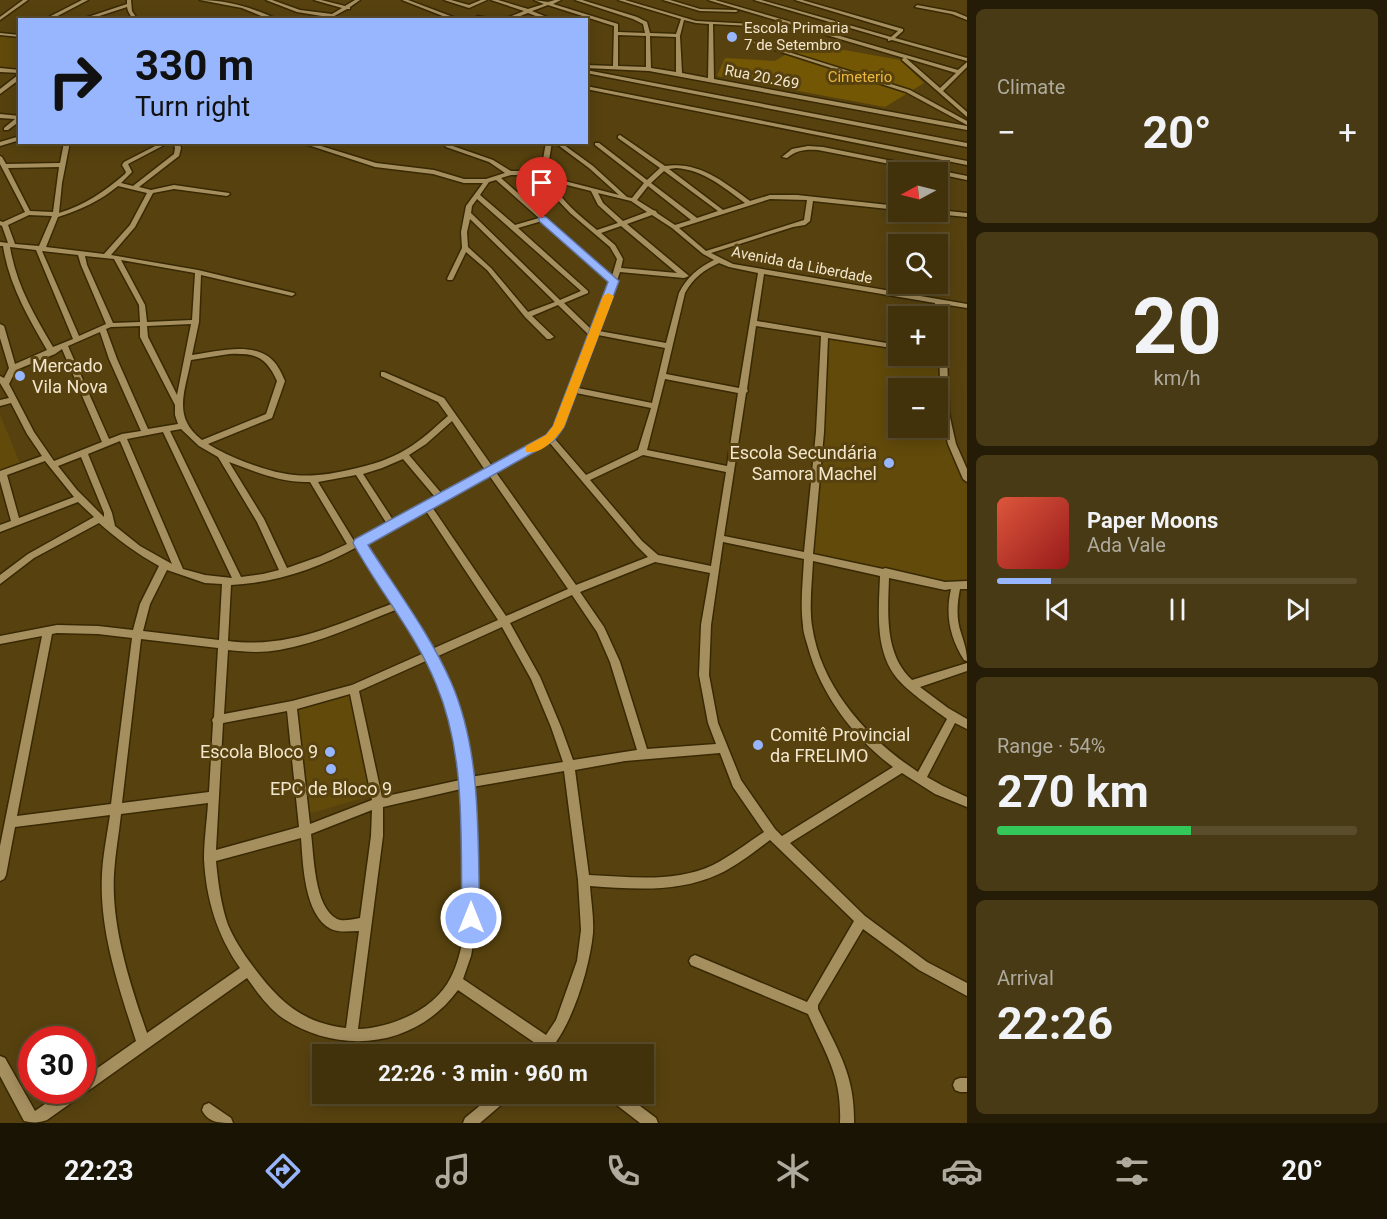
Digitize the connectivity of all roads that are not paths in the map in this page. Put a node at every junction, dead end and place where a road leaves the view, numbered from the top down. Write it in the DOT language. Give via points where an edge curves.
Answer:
graph roads {
  1 [pos="26,0"];
  2 [pos="86,0"];
  3 [pos="202,0"];
  4 [pos="238,0"];
  5 [pos="268,0"];
  6 [pos="284,0"];
  7 [pos="316,0"];
  8 [pos="358,0"];
  9 [pos="404,0"];
  10 [pos="446,0"];
  11 [pos="485,0"];
  12 [pos="493,0"];
  13 [pos="536,0"];
  14 [pos="559,0"];
  15 [pos="577,0"];
  16 [pos="620,0"];
  17 [pos="665,0"];
  18 [pos="710,0"];
  19 [pos="734,0"];
  20 [pos="756,0"];
  21 [pos="797,0"];
  22 [pos="129,2"];
  23 [pos="273,3"];
  24 [pos="549,4"];
  25 [pos="228,5"];
  26 [pos="726,5"];
  27 [pos="917,6"];
  28 [pos="348,8"];
  29 [pos="646,8"];
  30 [pos="695,9"];
  31 [pos="528,12"];
  32 [pos="751,13"];
  33 [pos="333,16"];
  34 [pos="589,17"];
  35 [pos="855,17"];
  36 [pos="49,18"];
  37 [pos="86,18"];
  38 [pos="135,18"];
  39 [pos="273,18"];
  40 [pos="327,18"];
  41 [pos="454,18"];
  42 [pos="510,18"];
  43 [pos="546,18"];
  44 [pos="967,18"];
  45 [pos="0,19"];
  46 [pos="588,20"];
  47 [pos="682,20"];
  48 [pos="844,25"];
  49 [pos="711,26"];
  50 [pos="807,28"];
  51 [pos="616,33"];
  52 [pos="0,34"];
  53 [pos="648,34"];
  54 [pos="832,35"];
  55 [pos="18,36"];
  56 [pos="678,36"];
  57 [pos="892,39"];
  58 [pos="752,41"];
  59 [pos="879,49"];
  60 [pos="902,56"];
  61 [pos="967,62"];
  62 [pos="588,66"];
  63 [pos="615,67"];
  64 [pos="647,69"];
  65 [pos="0,70"];
  66 [pos="588,71"];
  67 [pos="959,72"];
  68 [pos="18,74"];
  69 [pos="679,74"];
  70 [pos="18,76"];
  71 [pos="711,80"];
  72 [pos="641,82"];
  73 [pos="588,87"];
  74 [pos="940,91"];
  75 [pos="0,92"];
  76 [pos="967,115"];
  77 [pos="0,117"];
  78 [pos="18,118"];
  79 [pos="18,119"];
  80 [pos="967,123"];
  81 [pos="967,128"];
  82 [pos="6,129"];
  83 [pos="620,137"];
  84 [pos="18,139"];
  85 [pos="0,144"];
  86 [pos="67,144"];
  87 [pos="164,144"];
  88 [pos="177,144"];
  89 [pos="307,144"];
  90 [pos="447,144"];
  91 [pos="549,144"];
  92 [pos="559,144"];
  93 [pos="597,144"];
  94 [pos="967,145"];
  95 [pos="785,157"];
  96 [pos="0,158"];
  97 [pos="967,163"];
  98 [pos="62,165"];
  99 [pos="5,166"];
  100 [pos="664,168"];
  101 [pos="510,173"];
  102 [pos="545,175"];
  103 [pos="496,178"];
  104 [pos="967,178"];
  105 [pos="487,181"];
  106 [pos="648,182"];
  107 [pos="118,184"];
  108 [pos="135,187"];
  109 [pos="594,191"];
  110 [pos="152,192"];
  111 [pos="226,194"];
  112 [pos="477,195"];
  113 [pos="626,198"];
  114 [pos="810,198"];
  115 [pos="633,200"];
  116 [pos="749,203"];
  117 [pos="888,207"];
  118 [pos="654,212"];
  119 [pos="722,212"];
  120 [pos="28,213"];
  121 [pos="467,213"];
  122 [pos="948,213"];
  123 [pos="967,214"];
  124 [pos="55,215"];
  125 [pos="542,219"];
  126 [pos="696,220"];
  127 [pos="2,223"];
  128 [pos="624,223"];
  129 [pos="515,227"];
  130 [pos="674,227"];
  131 [pos="597,232"];
  132 [pos="6,245"];
  133 [pos="40,248"];
  134 [pos="465,248"];
  135 [pos="81,253"];
  136 [pos="705,253"];
  137 [pos="106,256"];
  138 [pos="117,258"];
  139 [pos="717,261"];
  140 [pos="618,270"];
  141 [pos="198,272"];
  142 [pos="761,273"];
  143 [pos="688,276"];
  144 [pos="450,279"];
  145 [pos="614,281"];
  146 [pos="292,294"];
  147 [pos="938,302"];
  148 [pos="560,304"];
  149 [pos="938,306"];
  150 [pos="967,306"];
  151 [pos="527,315"];
  152 [pos="195,322"];
  153 [pos="142,323"];
  154 [pos="754,323"];
  155 [pos="0,326"];
  156 [pos="106,326"];
  157 [pos="595,334"];
  158 [pos="825,335"];
  159 [pos="550,337"];
  160 [pos="77,340"];
  161 [pos="888,345"];
  162 [pos="65,346"];
  163 [pos="669,346"];
  164 [pos="52,352"];
  165 [pos="189,358"];
  166 [pos="941,366"];
  167 [pos="13,368"];
  168 [pos="384,374"];
  169 [pos="662,376"];
  170 [pos="2,381"];
  171 [pos="573,390"];
  172 [pos="744,392"];
  173 [pos="12,400"];
  174 [pos="0,403"];
  175 [pos="179,405"];
  176 [pos="655,406"];
  177 [pos="452,417"];
  178 [pos="183,426"];
  179 [pos="165,429"];
  180 [pos="145,431"];
  181 [pos="122,437"];
  182 [pos="550,438"];
  183 [pos="106,442"];
  184 [pos="202,443"];
  185 [pos="83,452"];
  186 [pos="642,452"];
  187 [pos="404,455"];
  188 [pos="222,457"];
  189 [pos="51,460"];
  190 [pos="491,470"];
  191 [pos="731,470"];
  192 [pos="357,471"];
  193 [pos="1,473"];
  194 [pos="312,479"];
  195 [pos="585,479"];
  196 [pos="967,479"];
  197 [pos="79,498"];
  198 [pos="441,498"];
  199 [pos="427,506"];
  200 [pos="100,518"];
  201 [pos="16,523"];
  202 [pos="392,525"];
  203 [pos="0,529"];
  204 [pos="111,529"];
  205 [pos="720,538"];
  206 [pos="356,544"];
  207 [pos="808,557"];
  208 [pos="654,558"];
  209 [pos="165,564"];
  210 [pos="179,570"];
  211 [pos="715,571"];
  212 [pos="885,572"];
  213 [pos="285,573"];
  214 [pos="0,580"];
  215 [pos="232,581"];
  216 [pos="967,585"];
  217 [pos="956,587"];
  218 [pos="573,590"];
  219 [pos="399,605"];
  220 [pos="504,621"];
  221 [pos="48,630"];
  222 [pos="137,635"];
  223 [pos="0,640"];
  224 [pos="223,646"];
  225 [pos="430,655"];
  226 [pos="967,657"];
  227 [pos="967,668"];
  228 [pos="911,685"];
  229 [pos="354,689"];
  230 [pos="292,706"];
  231 [pos="953,718"];
  232 [pos="217,720"];
  233 [pos="967,724"];
  234 [pos="722,748"];
  235 [pos="643,754"];
  236 [pos="569,765"];
  237 [pos="902,768"];
  238 [pos="920,779"];
  239 [pos="467,783"];
  240 [pos="212,796"];
  241 [pos="967,802"];
  242 [pos="378,803"];
  243 [pos="115,810"];
  244 [pos="10,822"];
  245 [pos="306,831"];
  246 [pos="771,833"];
  247 [pos="780,843"];
  248 [pos="210,857"];
  249 [pos="0,875"];
  250 [pos="584,880"];
  251 [pos="861,920"];
  252 [pos="365,924"];
  253 [pos="695,961"];
  254 [pos="248,970"];
  255 [pos="456,981"];
  256 [pos="967,990"];
  257 [pos="812,1010"];
  258 [pos="351,1036"];
  259 [pos="144,1044"];
  260 [pos="538,1044"];
  261 [pos="547,1044"];
  262 [pos="0,1062"];
  263 [pos="96,1077"];
  264 [pos="18,1096"];
  265 [pos="23,1104"];
  266 [pos="57,1104"];
  267 [pos="492,1104"];
  268 [pos="627,1104"];
  269 [pos="209,1110"];
  270 [pos="226,1123"];
  271 [pos="470,1123"];
  272 [pos="651,1123"];
  273 [pos="847,1123"];
  1 -- 45 [label="street"];
  2 -- 36 [label="street"];
  3 -- 25 [label="street"];
  4 -- 25 [label="street"];
  5 -- 23 [label="street"];
  6 -- 23 [label="street"];
  7 -- 28 [label="street"];
  8 -- 28 [label="street"];
  9 -- 41 [label="street"];
  10 -- 11 [label="street" via="469,7"];
  12 -- 31 [label="street"];
  13 -- 24 [label="street"];
  14 -- 24 [label="street"];
  15 -- 53 [label="street" via="641,20"];
  16 -- 29 [label="street"];
  17 -- 30 [label="street"];
  18 -- 26 [label="street"];
  19 -- 26 [label="street"];
  20 -- 48 [label="street"];
  21 -- 35 [label="street"];
  22 -- 37 [label="street"];
  22 -- 38 [label="street"];
  23 -- 33 [label="street"];
  24 -- 31 [label="street"];
  24 -- 34 [label="street"];
  25 -- 39 [label="street"];
  26 -- 32 [label="street"];
  27 -- 44 [label="street"];
  28 -- 33 [label="street"];
  29 -- 30 [label="street"];
  29 -- 47 [label="street"];
  30 -- 32 [label="street"];
  31 -- 42 [label="street"];
  31 -- 43 [label="street"];
  32 -- 50 [label="street"];
  33 -- 40 [label="street"];
  34 -- 46 [label="street"];
  34 -- 51 [label="street" via="614,25"];
  35 -- 48 [label="street"];
  35 -- 57 [label="street" via="902,30"];
  47 -- 49 [label="street"];
  47 -- 56 [label="street"];
  48 -- 54 [label="street"];
  48 -- 57 [label="street"];
  49 -- 50 [label="street"];
  49 -- 71 [label="street"];
  50 -- 54 [label="street"];
  51 -- 53 [label="street"];
  51 -- 63 [label="street"];
  52 -- 55 [label="street"];
  53 -- 56 [label="street"];
  53 -- 64 [label="street"];
  54 -- 59 [label="street"];
  56 -- 69 [label="street"];
  57 -- 59 [label="street"];
  57 -- 61 [label="street"];
  58 -- 80 [label="street" via="908,91"];
  59 -- 60 [label="street"];
  60 -- 67 [label="street"];
  60 -- 74 [label="street"];
  61 -- 67 [label="street"];
  62 -- 63 [label="street, Rua 20.269"];
  63 -- 64 [label="street, Rua 20.269"];
  64 -- 69 [label="street, Rua 20.269"];
  64 -- 72 [label="street"];
  65 -- 68 [label="street"];
  66 -- 72 [label="street"];
  67 -- 74 [label="street"];
  69 -- 71 [label="street, Rua 20.269"];
  70 -- 75 [label="street"];
  71 -- 81 [label="street, Rua 20.269"];
  72 -- 94 [label="street"];
  73 -- 97 [label="street"];
  74 -- 76 [label="street"];
  77 -- 78 [label="street"];
  79 -- 82 [label="street"];
  83 -- 100 [label="street"];
  84 -- 85 [label="street"];
  86 -- 98 [label="street"];
  87 -- 107 [label="street" via="126,163 129,172"];
  88 -- 108 [label="street" via="177,155"];
  89 -- 105 [label="street" via="375,165 427,171 464,181"];
  90 -- 101 [label="street" via="492,161"];
  91 -- 102 [label="street"];
  92 -- 113 [label="street"];
  93 -- 106 [label="street"];
  95 -- 104 [label="street" via="799,147 816,148"];
  96 -- 99 [label="street"];
  98 -- 99 [label="street"];
  98 -- 124 [label="street"];
  99 -- 120 [label="street"];
  100 -- 106 [label="street"];
  100 -- 116 [label="street" via="699,170"];
  100 -- 119 [label="street"];
  101 -- 102 [label="street, Avenida da Liberdade"];
  101 -- 103 [label="street"];
  102 -- 109 [label="street, Avenida da Liberdade"];
  102 -- 131 [label="street" via="561,202"];
  103 -- 105 [label="street"];
  103 -- 125 [label="street"];
  105 -- 112 [label="street"];
  106 -- 115 [label="street"];
  106 -- 126 [label="street"];
  107 -- 108 [label="street"];
  107 -- 124 [label="street" via="87,205"];
  108 -- 110 [label="street"];
  109 -- 113 [label="street, Avenida da Liberdade"];
  109 -- 128 [label="street" via="600,204"];
  110 -- 111 [label="street" via="174,187"];
  110 -- 137 [label="street" via="133,226"];
  112 -- 121 [label="street"];
  112 -- 129 [label="street"];
  113 -- 115 [label="street, Avenida da Liberdade"];
  114 -- 116 [label="street" via="770,197"];
  114 -- 117 [label="street"];
  114 -- 136 [label="street" via="803,224"];
  115 -- 118 [label="street, Avenida da Liberdade"];
  116 -- 119 [label="street"];
  118 -- 128 [label="street"];
  118 -- 130 [label="street, Avenida da Liberdade"];
  119 -- 126 [label="street"];
  120 -- 124 [label="street"];
  120 -- 127 [label="street"];
  121 -- 134 [label="street"];
  121 -- 148 [label="street"];
  122 -- 123 [label="street"];
  124 -- 133 [label="street"];
  125 -- 129 [label="street"];
  125 -- 145 [label="street"];
  126 -- 130 [label="street"];
  127 -- 132 [label="street"];
  128 -- 131 [label="street"];
  128 -- 143 [label="street"];
  129 -- 148 [label="street" via="586,292"];
  130 -- 136 [label="street, Avenida da Liberdade"];
  131 -- 140 [label="street" via="619,253"];
  132 -- 133 [label="street"];
  132 -- 164 [label="street" via="8,266"];
  133 -- 135 [label="street"];
  133 -- 160 [label="street"];
  134 -- 144 [label="street"];
  134 -- 151 [label="street" via="489,269"];
  135 -- 137 [label="street"];
  135 -- 156 [label="street"];
  136 -- 139 [label="street, Avenida da Liberdade"];
  137 -- 138 [label="street"];
  138 -- 141 [label="street"];
  138 -- 153 [label="street" via="142,305"];
  139 -- 142 [label="street, Avenida da Liberdade"];
  139 -- 143 [label="street"];
  140 -- 143 [label="street"];
  140 -- 145 [label="street"];
  141 -- 146 [label="street"];
  141 -- 152 [label="street"];
  142 -- 147 [label="street, Avenida da Liberdade"];
  142 -- 154 [label="street"];
  143 -- 163 [label="street"];
  145 -- 157 [label="street"];
  147 -- 149 [label="street"];
  147 -- 150 [label="street, Avenida da Liberdade"];
  148 -- 151 [label="street"];
  148 -- 157 [label="street"];
  151 -- 159 [label="street"];
  152 -- 153 [label="street"];
  152 -- 165 [label="street"];
  153 -- 156 [label="street"];
  153 -- 175 [label="street" via="151,353"];
  154 -- 158 [label="street"];
  154 -- 172 [label="street"];
  155 -- 167 [label="street"];
  156 -- 160 [label="street"];
  156 -- 180 [label="street" via="113,359"];
  157 -- 163 [label="street"];
  157 -- 171 [label="street"];
  158 -- 161 [label="street"];
  158 -- 207 [label="street" via="822,427"];
  160 -- 162 [label="street"];
  162 -- 164 [label="street"];
  162 -- 183 [label="street"];
  163 -- 169 [label="street"];
  164 -- 167 [label="street"];
  165 -- 175 [label="street"];
  165 -- 184 [label="street" via="249,350 270,362 281,381 269,416"];
  166 -- 196 [label="street" via="952,444"];
  167 -- 170 [label="street"];
  168 -- 177 [label="street" via="441,400"];
  169 -- 172 [label="street"];
  169 -- 176 [label="street"];
  170 -- 173 [label="street"];
  171 -- 176 [label="street"];
  171 -- 182 [label="street"];
  172 -- 191 [label="street"];
  173 -- 174 [label="street"];
  173 -- 189 [label="street"];
  175 -- 178 [label="street"];
  176 -- 186 [label="street"];
  177 -- 187 [label="street"];
  177 -- 190 [label="street"];
  178 -- 179 [label="street"];
  178 -- 184 [label="street"];
  179 -- 180 [label="street"];
  179 -- 215 [label="street"];
  180 -- 181 [label="street"];
  181 -- 183 [label="street"];
  181 -- 210 [label="street"];
  182 -- 190 [label="street"];
  182 -- 195 [label="street"];
  183 -- 185 [label="street"];
  184 -- 188 [label="street"];
  185 -- 189 [label="street"];
  185 -- 204 [label="street"];
  186 -- 191 [label="street"];
  186 -- 195 [label="street"];
  187 -- 192 [label="street"];
  187 -- 198 [label="street"];
  188 -- 194 [label="street" via="269,474"];
  188 -- 213 [label="street" via="261,521"];
  189 -- 193 [label="street"];
  189 -- 197 [label="street"];
  190 -- 198 [label="street"];
  190 -- 218 [label="street"];
  191 -- 205 [label="street"];
  192 -- 194 [label="street"];
  192 -- 202 [label="street"];
  193 -- 201 [label="street"];
  194 -- 206 [label="street"];
  195 -- 208 [label="street"];
  197 -- 200 [label="street"];
  197 -- 201 [label="street"];
  198 -- 199 [label="street"];
  199 -- 202 [label="street"];
  199 -- 220 [label="street"];
  200 -- 204 [label="street"];
  200 -- 214 [label="street" via="31,556"];
  201 -- 203 [label="street"];
  202 -- 206 [label="street"];
  204 -- 209 [label="street"];
  205 -- 207 [label="street"];
  205 -- 211 [label="street"];
  206 -- 213 [label="street"];
  206 -- 219 [label="street"];
  207 -- 212 [label="street"];
  207 -- 237 [label="street" via="808,628 818,666 848,716"];
  208 -- 211 [label="street"];
  208 -- 218 [label="street"];
  209 -- 210 [label="street"];
  209 -- 222 [label="street" via="145,604"];
  210 -- 215 [label="street" via="205,579"];
  211 -- 234 [label="street" via="706,625 704,675"];
  212 -- 217 [label="street"];
  212 -- 228 [label="street" via="888,648 896,670"];
  213 -- 215 [label="street"];
  215 -- 224 [label="street"];
  216 -- 217 [label="street"];
  217 -- 226 [label="street" via="951,602 954,631"];
  218 -- 220 [label="street"];
  218 -- 235 [label="street" via="601,630 615,662"];
  219 -- 224 [label="street" via="312,638 249,648"];
  219 -- 225 [label="street"];
  220 -- 225 [label="street"];
  220 -- 236 [label="street" via="535,677"];
  221 -- 222 [label="street"];
  221 -- 223 [label="street"];
  221 -- 244 [label="street"];
  222 -- 224 [label="street"];
  222 -- 243 [label="street"];
  224 -- 232 [label="street"];
  225 -- 229 [label="street"];
  225 -- 239 [label="street" via="455,716"];
  227 -- 228 [label="street"];
  228 -- 231 [label="street"];
  229 -- 230 [label="street"];
  229 -- 242 [label="street"];
  230 -- 232 [label="street"];
  230 -- 245 [label="street"];
  231 -- 233 [label="street"];
  231 -- 238 [label="street"];
  232 -- 240 [label="street"];
  234 -- 235 [label="street"];
  234 -- 246 [label="street" via="737,783"];
  235 -- 236 [label="street"];
  236 -- 239 [label="street"];
  236 -- 250 [label="street"];
  237 -- 238 [label="street"];
  237 -- 247 [label="street"];
  238 -- 241 [label="street"];
  239 -- 242 [label="street"];
  239 -- 255 [label="street" via="471,918"];
  240 -- 243 [label="street"];
  240 -- 248 [label="street"];
  242 -- 245 [label="street"];
  242 -- 252 [label="street" via="374,870"];
  243 -- 244 [label="street"];
  243 -- 259 [label="street" via="108,906 114,947"];
  244 -- 249 [label="street"];
  245 -- 248 [label="street"];
  245 -- 252 [label="street" via="311,883 322,914 334,924"];
  246 -- 247 [label="street"];
  246 -- 250 [label="street" via="735,859 682,881"];
  247 -- 251 [label="street"];
  248 -- 254 [label="street" via="213,890 227,935"];
  250 -- 261 [label="street" via="583,961 561,1024"];
  251 -- 256 [label="street" via="923,966"];
  251 -- 257 [label="street"];
  252 -- 258 [label="street"];
  253 -- 257 [label="street"];
  254 -- 258 [label="street" via="287,1014"];
  254 -- 259 [label="street"];
  255 -- 258 [label="street" via="435,1005 406,1025 377,1036"];
  255 -- 260 [label="street"];
  257 -- 273 [label="street" via="836,1054 847,1086"];
  259 -- 263 [label="street"];
  262 -- 264 [label="street"];
  265 -- 266 [label="street" via="29,1116 35,1118"];
  267 -- 271 [label="street"];
  268 -- 272 [label="street"];
  269 -- 270 [label="street"];
}
